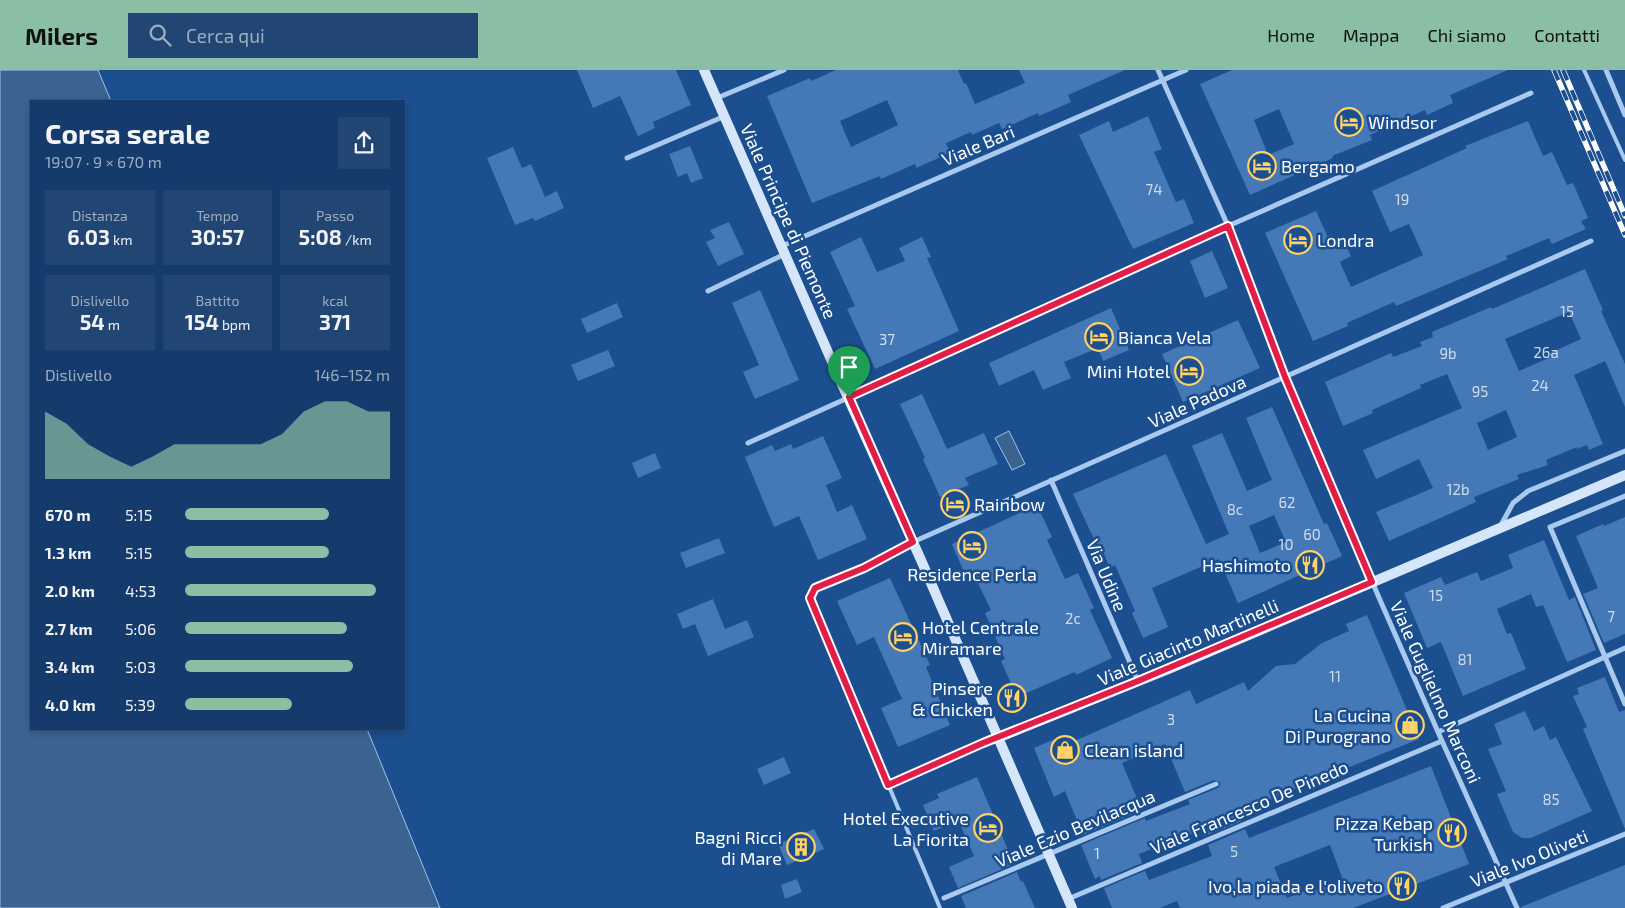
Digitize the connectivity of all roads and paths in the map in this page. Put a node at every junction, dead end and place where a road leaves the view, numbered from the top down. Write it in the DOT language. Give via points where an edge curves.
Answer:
graph roads {
  1 [pos="704,70"];
  2 [pos="784,70"];
  3 [pos="1158,70"];
  4 [pos="1186,70"];
  5 [pos="1584,70"];
  6 [pos="1606,70"];
  7 [pos="1163,80"];
  8 [pos="1531,93"];
  9 [pos="717,98"];
  10 [pos="1625,115"];
  11 [pos="725,116"];
  12 [pos="627,158"];
  13 [pos="1625,160"];
  14 [pos="1228,226"];
  15 [pos="1591,241"];
  16 [pos="784,250"];
  17 [pos="708,291"];
  18 [pos="1285,377"];
  19 [pos="849,397"];
  20 [pos="748,443"];
  21 [pos="1625,451"];
  22 [pos="1625,475"];
  23 [pos="1051,480"];
  24 [pos="1625,496"];
  25 [pos="1500,528"];
  26 [pos="913,542"];
  27 [pos="1372,582"];
  28 [pos="815,588"];
  29 [pos="1625,648"];
  30 [pos="1606,656"];
  31 [pos="1138,681"];
  32 [pos="1625,704"];
  33 [pos="1438,732"];
  34 [pos="997,738"];
  35 [pos="1442,741"];
  36 [pos="1216,784"];
  37 [pos="888,785"];
  38 [pos="1625,834"];
  39 [pos="1048,854"];
  40 [pos="1506,882"];
  41 [pos="944,898"];
  42 [pos="1070,903"];
  43 [pos="940,908"];
  44 [pos="1443,908"];
  45 [pos="1517,908"];
  1 -- 9 [label="street, Viale Principe di Piemonte"];
  2 -- 9 [label="street"];
  3 -- 7 [label="street, Viale Guglielmo Marconi"];
  4 -- 7 [label="street, Viale Bari"];
  5 -- 13 [label="lane"];
  6 -- 10 [label="street"];
  7 -- 14 [label="street, Viale Guglielmo Marconi"];
  7 -- 16 [label="street, Viale Bari"];
  8 -- 14 [label="street"];
  9 -- 11 [label="street, Viale Principe di Piemonte"];
  11 -- 12 [label="street"];
  11 -- 16 [label="street, Viale Principe di Piemonte"];
  14 -- 18 [label="street, Viale Guglielmo Marconi"];
  14 -- 19 [label="street"];
  15 -- 18 [label="street, Viale Padova"];
  16 -- 17 [label="street, Viale Bari"];
  16 -- 19 [label="street, Viale Principe di Piemonte"];
  18 -- 23 [label="street, Viale Padova"];
  18 -- 27 [label="street, Viale Guglielmo Marconi"];
  19 -- 20 [label="street"];
  19 -- 26 [label="street, Viale Principe di Piemonte"];
  21 -- 25 [label="street" via="1528,491 1513,503"];
  22 -- 25 [label="street, Viale Giacinto Martinelli"];
  23 -- 26 [label="street, Viale Padova"];
  23 -- 31 [label="street, Via Udine"];
  24 -- 30 [label="street" via="1550,527"];
  25 -- 27 [label="street, Viale Giacinto Martinelli"];
  26 -- 28 [label="street, Viale Padova" via="864,568"];
  26 -- 34 [label="street, Viale Principe di Piemonte"];
  27 -- 31 [label="street, Viale Giacinto Martinelli"];
  27 -- 33 [label="street, Viale Guglielmo Marconi"];
  28 -- 37 [label="lane" via="810,598"];
  29 -- 30 [label="street"];
  30 -- 32 [label="street"];
  30 -- 33 [label="street"];
  31 -- 34 [label="street, Viale Giacinto Martinelli"];
  33 -- 35 [label="street, Viale Guglielmo Marconi"];
  34 -- 37 [label="street, Viale Giacinto Martinelli"];
  34 -- 39 [label="street, Viale Principe di Piemonte"];
  35 -- 40 [label="street, Viale Guglielmo Marconi"];
  35 -- 42 [label="street, Viale Francesco De Pinedo"];
  36 -- 39 [label="street, Viale Ezio Bevilacqua"];
  37 -- 43 [label="lane"];
  38 -- 40 [label="street, Viale Ivo Oliveti"];
  39 -- 41 [label="street, Viale Ezio Bevilacqua"];
  39 -- 42 [label="street, Viale Principe di Piemonte"];
  40 -- 44 [label="street, Viale Ivo Oliveti"];
  40 -- 45 [label="street, Viale Guglielmo Marconi"];
}
